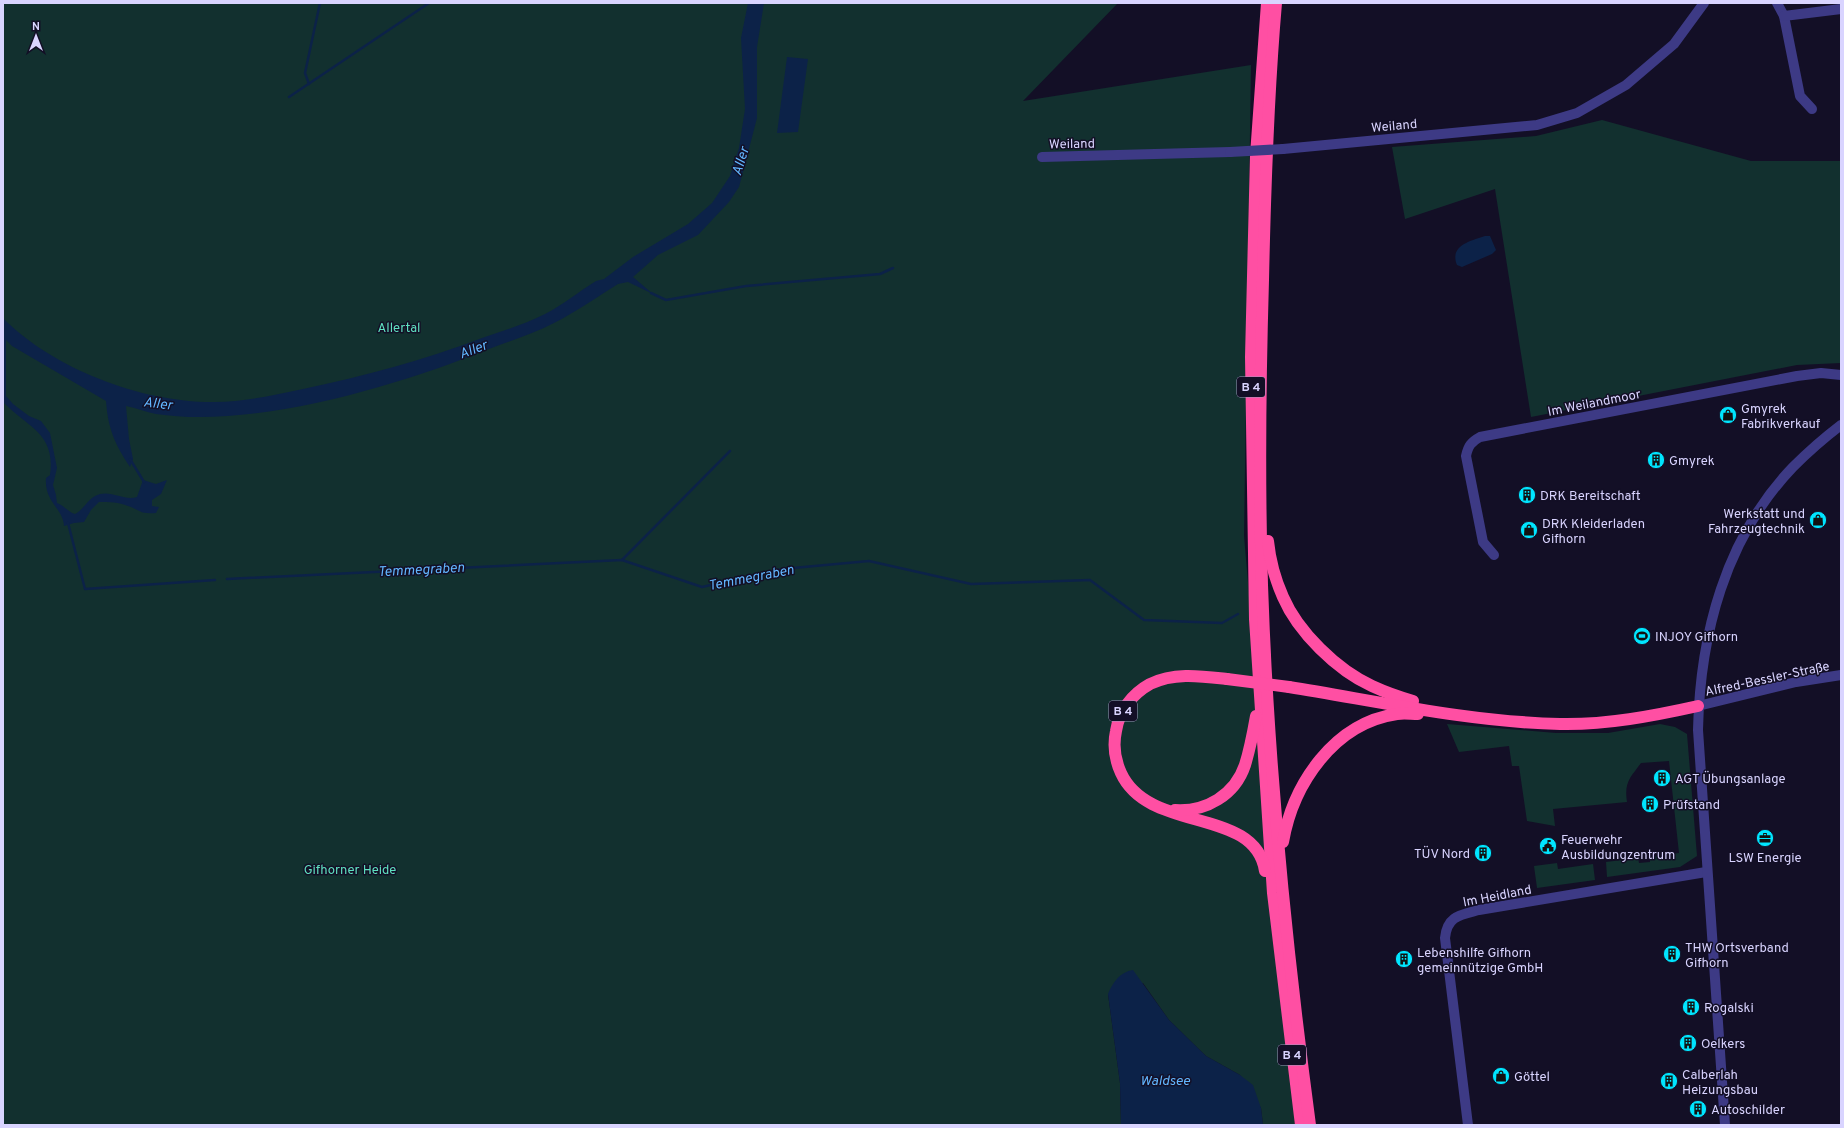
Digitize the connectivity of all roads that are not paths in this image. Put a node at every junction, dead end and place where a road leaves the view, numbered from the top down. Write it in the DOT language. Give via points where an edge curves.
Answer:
graph roads {
  1 [pos="1267,3"];
  2 [pos="1276,3"];
  3 [pos="1704,3"];
  4 [pos="1777,3"];
  5 [pos="1841,9"];
  6 [pos="1784,16"];
  7 [pos="1812,109"];
  8 [pos="1042,157"];
  9 [pos="1841,375"];
  10 [pos="1841,425"];
  11 [pos="1261,488"];
  12 [pos="1494,555"];
  13 [pos="1841,675"];
  14 [pos="1259,701"];
  15 [pos="1698,706"];
  16 [pos="1454,714"];
  17 [pos="1160,808"];
  18 [pos="1280,856"];
  19 [pos="1706,872"];
  20 [pos="1272,894"];
  21 [pos="1301,1125"];
  22 [pos="1310,1125"];
  23 [pos="1468,1125"];
  24 [pos="1725,1125"];
  1 -- 14 [label="highway, B 4" via="1256,155 1251,357 1254,586"];
  2 -- 11 [label="highway, B 4" via="1269,78 1266,154"];
  3 -- 8 [label="street, Weiland, bridge" via="1674,44 1626,85 1577,113 1537,125 1283,149"];
  4 -- 6 [label="street"];
  5 -- 6 [label="street"];
  6 -- 7 [label="street" via="1800,96"];
  9 -- 12 [label="street, Im Weilandmoor" via="1821,373 1797,376 1480,437 1473,441 1466,456 1483,542"];
  10 -- 15 [label="street" via="1812,448 1776,486 1734,553 1712,616"];
  11 -- 16 [label="highway" via="1274,574 1283,598 1313,640 1348,672 1371,686"];
  11 -- 18 [label="highway, B 4" via="1262,585 1268,706"];
  13 -- 15 [label="street, Alfred-Bessler-Straße" via="1796,682"];
  14 -- 17 [label="highway" via="1245,766 1228,792 1213,803 1197,808"];
  14 -- 20 [label="highway, B 4"];
  15 -- 16 [label="highway" via="1652,716 1560,724"];
  15 -- 19 [label="street"];
  16 -- 17 [label="highway, B 4, bridge" via="1227,679 1192,676 1164,678 1140,691 1123,711 1115,736 1119,769 1127,783 1138,796"];
  16 -- 18 [label="highway" via="1397,714 1377,720 1344,737 1316,765 1297,794 1287,822"];
  17 -- 20 [label="highway" via="1226,829 1247,839 1261,855"];
  18 -- 22 [label="highway, B 4"];
  19 -- 23 [label="street, Im Heidland" via="1479,910 1456,917 1446,926 1445,938"];
  19 -- 24 [label="street"];
  20 -- 21 [label="highway, B 4"];
}
